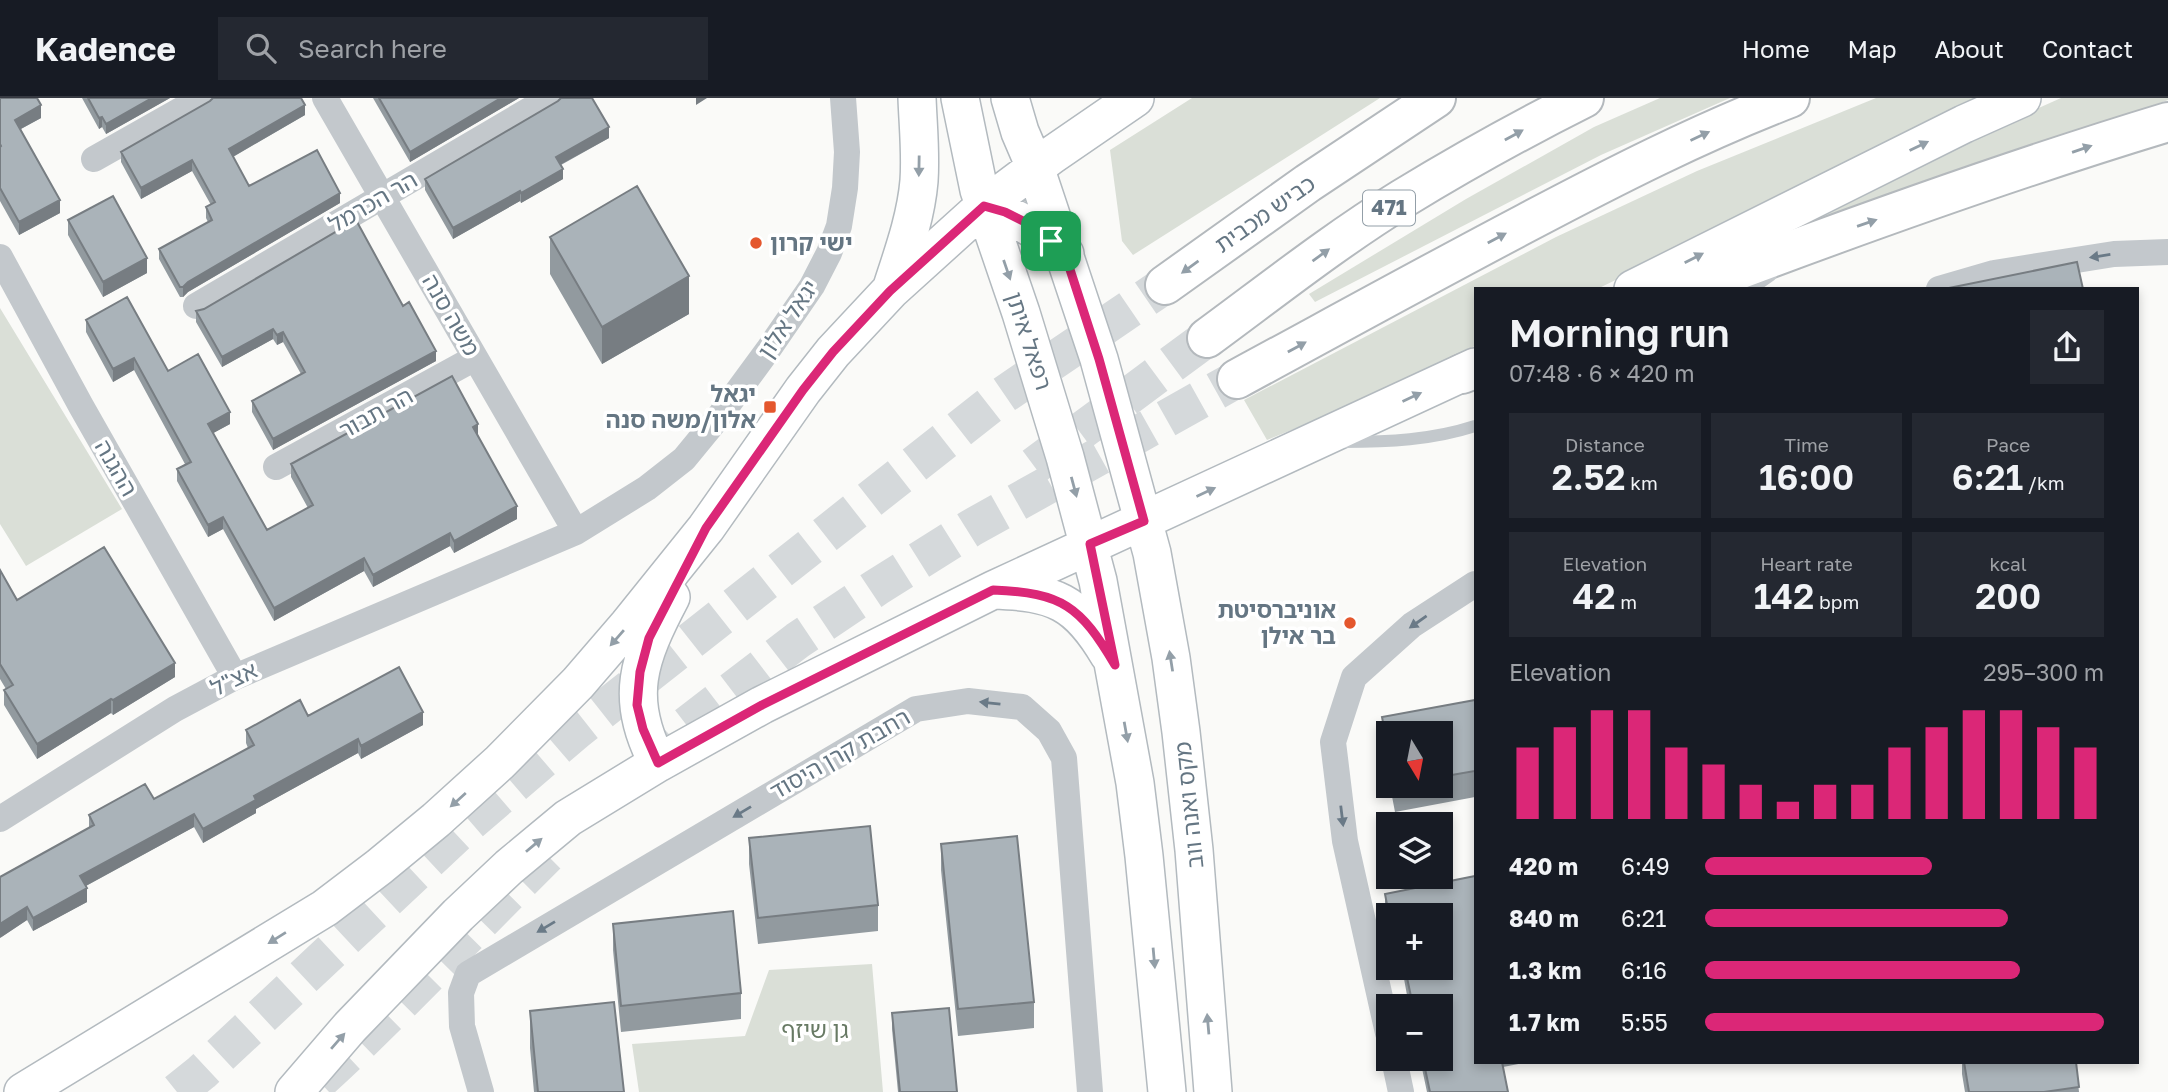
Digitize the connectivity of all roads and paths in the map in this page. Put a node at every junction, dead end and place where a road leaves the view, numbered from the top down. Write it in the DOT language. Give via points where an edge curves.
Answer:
graph roads {
  1 [pos="201,98"];
  2 [pos="326,98"];
  3 [pos="550,98"];
  4 [pos="842,98"];
  5 [pos="916,98"];
  6 [pos="960,98"];
  7 [pos="1010,98"];
  8 [pos="1135,98"];
  9 [pos="1436,98"];
  10 [pos="1450,98"];
  11 [pos="1584,98"];
  12 [pos="1790,98"];
  13 [pos="2022,98"];
  14 [pos="2168,122"];
  15 [pos="1367,144"];
  16 [pos="94,159"];
  17 [pos="1035,167"];
  18 [pos="382,197"];
  19 [pos="984,206"];
  20 [pos="1820,239"];
  21 [pos="2168,252"];
  22 [pos="1065,254"];
  23 [pos="0,257"];
  24 [pos="1165,285"];
  25 [pos="1637,287"];
  26 [pos="1693,287"];
  27 [pos="1754,287"];
  28 [pos="1946,287"];
  29 [pos="890,291"];
  30 [pos="196,306"];
  31 [pos="1207,338"];
  32 [pos="475,358"];
  33 [pos="1471,370"];
  34 [pos="1237,379"];
  35 [pos="1474,426"];
  36 [pos="1318,441"];
  37 [pos="276,467"];
  38 [pos="1144,521"];
  39 [pos="706,528"];
  40 [pos="576,531"];
  41 [pos="1090,544"];
  42 [pos="485,571"];
  43 [pos="1474,585"];
  44 [pos="993,590"];
  45 [pos="1115,665"];
  46 [pos="235,677"];
  47 [pos="658,763"];
  48 [pos="2,814"];
  49 [pos="1379,994"];
  50 [pos="1397,1071"];
  51 [pos="23,1092"];
  52 [pos="293,1092"];
  53 [pos="481,1092"];
  54 [pos="1090,1092"];
  55 [pos="1167,1092"];
  56 [pos="1213,1092"];
  57 [pos="1401,1092"];
  1 -- 16 [label="street"];
  2 -- 18 [label="street, משה סנה"];
  3 -- 18 [label="street, הר הכרמל"];
  4 -- 40 [label="street, יגאל אלון" via="848,152 842,208 829,253 812,286 684,459 647,488"];
  5 -- 29 [label="main road, one-way" via="916,204"];
  6 -- 19 [label="main road, רפאל איתן"];
  7 -- 17 [label="main road"];
  8 -- 17 [label="main road"];
  9 -- 15 [label="highway"];
  10 -- 15 [label="highway"];
  31 -- 11 [label="highway, 471, one-way" via="1401,200"];
  34 -- 12 [label="highway, one-way" via="1624,171"];
  25 -- 13 [label="main road, one-way"];
  20 -- 14 [label="highway, one-way"];
  15 -- 24 [label="highway, כביש מכבית, one-way"];
  17 -- 19 [label="main road"];
  17 -- 22 [label="main road"];
  18 -- 30 [label="street, הר הכרמל"];
  18 -- 32 [label="street, משה סנה"];
  19 -- 22 [label="main road" via="1023,221"];
  19 -- 29 [label="main road"];
  19 -- 41 [label="main road, רפאל איתן, one-way"];
  20 -- 26 [label="highway"];
  20 -- 27 [label="lane"];
  21 -- 28 [label="street, one-way" via="2101,256 1994,273"];
  22 -- 38 [label="main road"];
  23 -- 46 [label="street, ההגנה"];
  29 -- 39 [label="main road" via="803,390"];
  32 -- 37 [label="street, הר תבור"];
  32 -- 40 [label="street, משה סנה"];
  36 -- 33 [label="main road, one-way"];
  35 -- 36 [label="lane" via="1448,435 1387,442"];
  38 -- 36 [label="main road, one-way"];
  38 -- 41 [label="main road"];
  56 -- 38 [label="main road, מקס ואנה ווב, one-way" via="1181,732"];
  39 -- 47 [label="main road" via="649,638 640,672 637,705"];
  39 -- 51 [label="main road, one-way" via="562,700 500,762 379,867 326,908"];
  40 -- 42 [label="street, יגאל אלון"];
  41 -- 44 [label="main road"];
  41 -- 45 [label="main road"];
  42 -- 46 [label="street, אצ\"ל"];
  43 -- 49 [label="street, one-way" via="1412,625 1354,677 1333,742 1345,841"];
  44 -- 45 [label="main road" via="1025,591 1068,606 1097,635"];
  44 -- 47 [label="main road" via="762,705"];
  45 -- 55 [label="main road, one-way" via="1144,856"];
  46 -- 48 [label="street, אצ\"ל"];
  52 -- 47 [label="main road, one-way" via="350,1027 509,867 568,818"];
  50 -- 57 [label="street"];
  54 -- 53 [label="street, רחבת קרן היסוד, one-way" via="1064,758 1049,731 1022,707 968,701 916,709 468,974 461,993 463,1026"];
}
